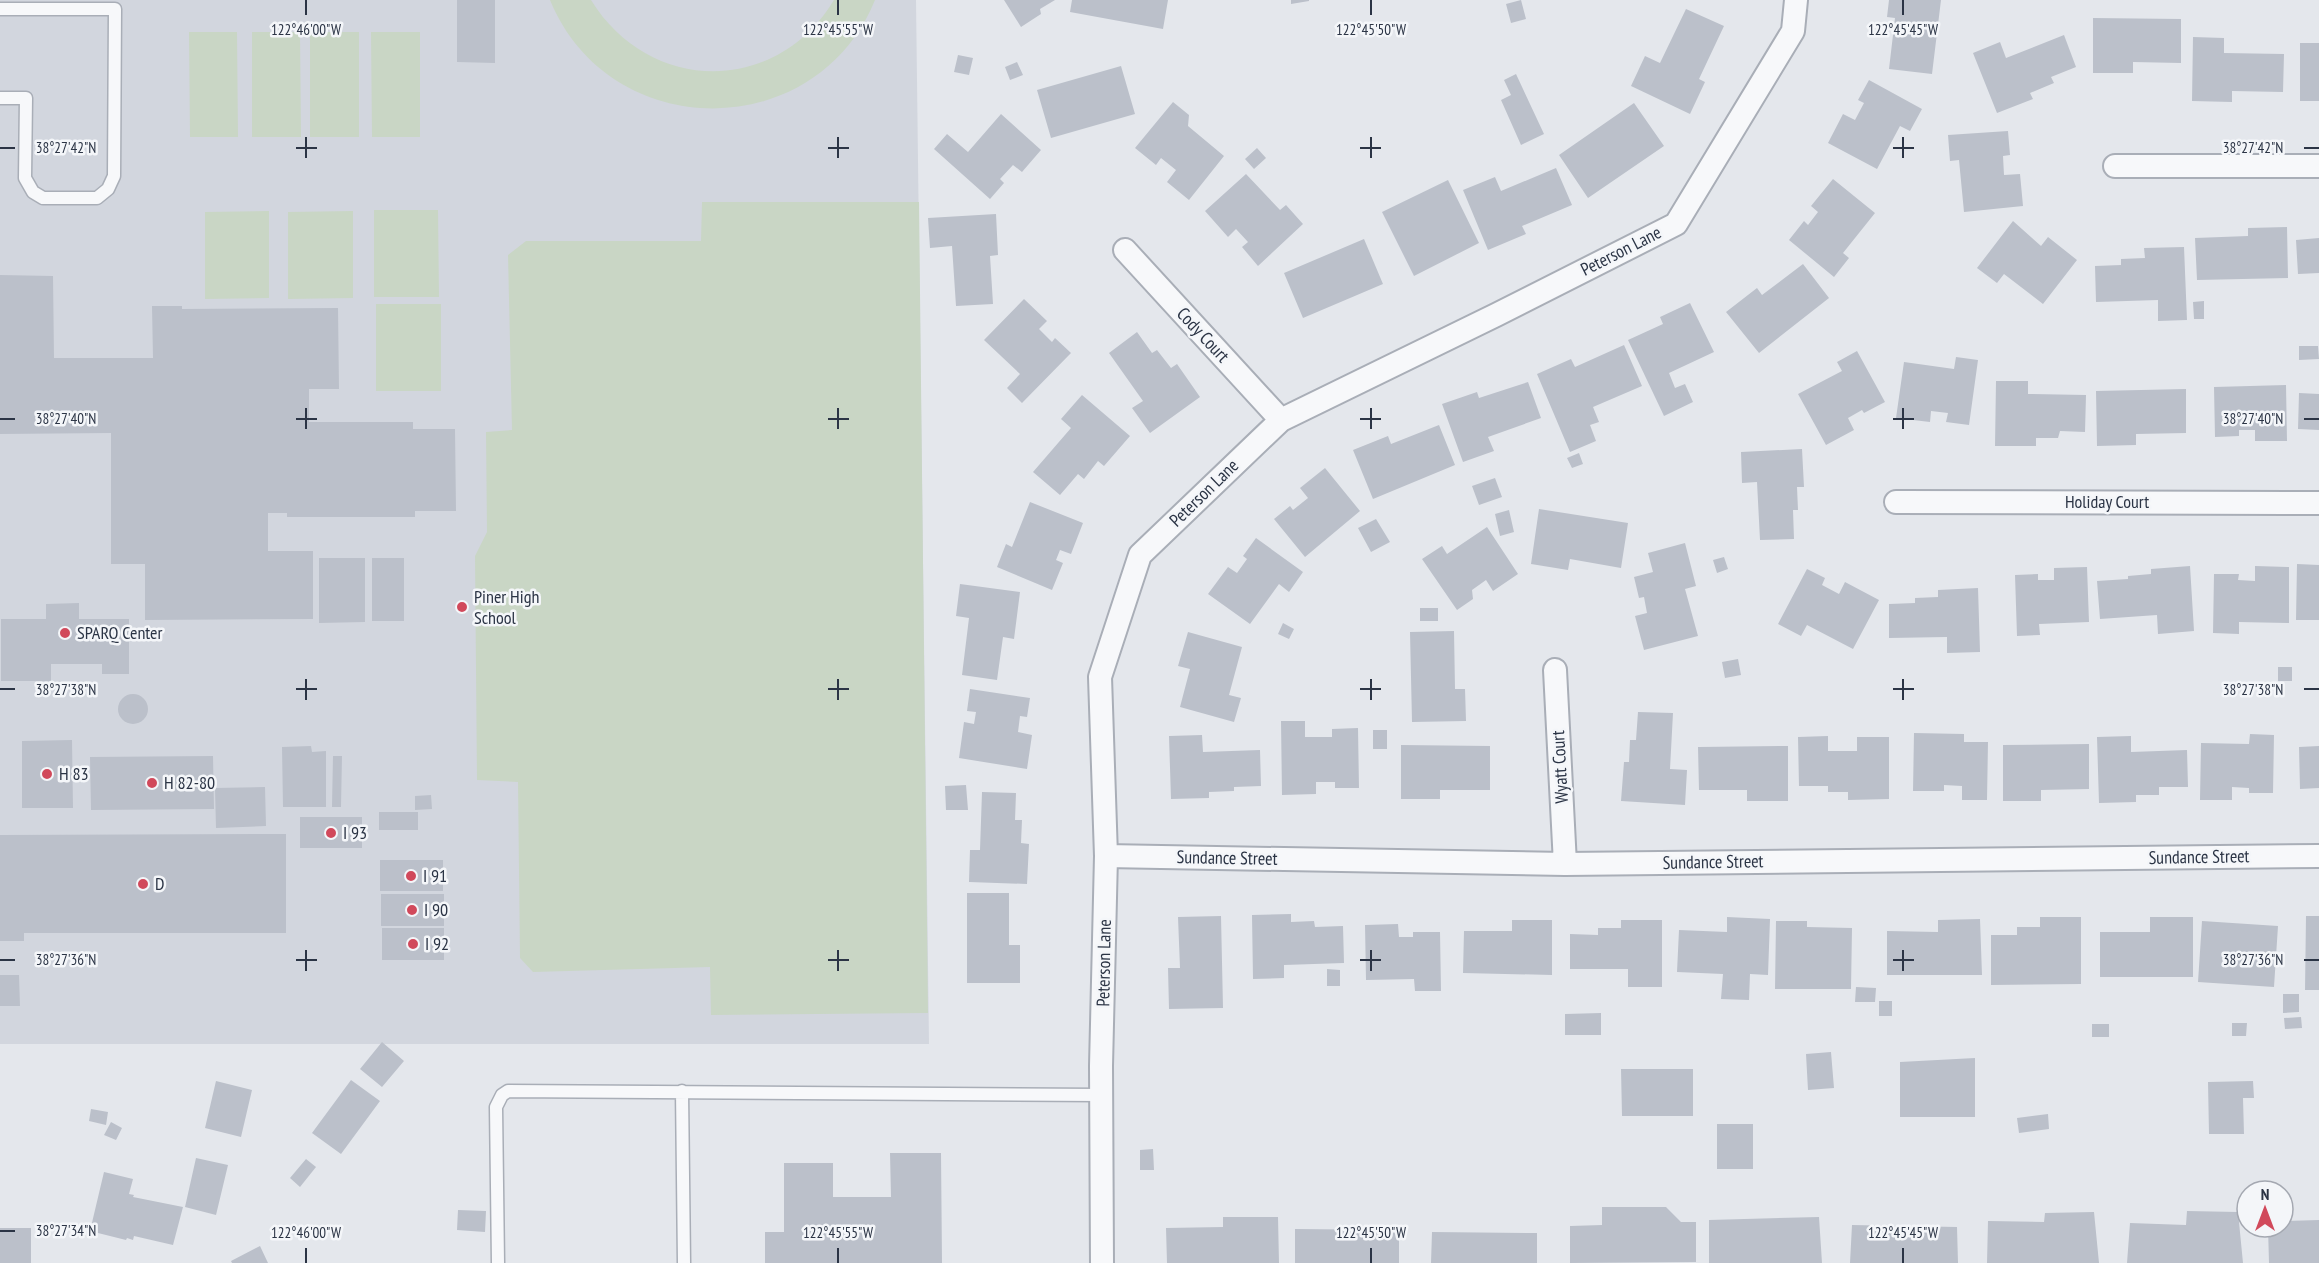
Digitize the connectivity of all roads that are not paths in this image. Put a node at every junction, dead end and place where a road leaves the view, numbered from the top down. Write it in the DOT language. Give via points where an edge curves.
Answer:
graph roads {
  1 [pos="1796,0"];
  2 [pos="0,9"];
  3 [pos="0,98"];
  4 [pos="2115,166"];
  5 [pos="2319,166"];
  6 [pos="1125,250"];
  7 [pos="1281,420"];
  8 [pos="1896,502"];
  9 [pos="2319,503"];
  10 [pos="1555,670"];
  11 [pos="1106,856"];
  12 [pos="2319,856"];
  13 [pos="1565,864"];
  14 [pos="682,1091"];
  15 [pos="1101,1095"];
  16 [pos="498,1263"];
  17 [pos="684,1263"];
  18 [pos="1102,1263"];
  1 -- 7 [label="street, Peterson Lane" via="1793,31 1676,224"];
  2 -- 3 [label="lane" via="115,9 114,176 108,189 97,198 43,198 33,192 25,178 26,98"];
  4 -- 5 [label="street"];
  6 -- 7 [label="street, Cody Court"];
  7 -- 11 [label="street, Peterson Lane" via="1140,555 1100,677"];
  8 -- 9 [label="street, Holiday Court"];
  10 -- 13 [label="street, Wyatt Court"];
  11 -- 13 [label="street, Sundance Street"];
  11 -- 15 [label="street, Peterson Lane"];
  12 -- 13 [label="street, Sundance Street"];
  14 -- 15 [label="lane"];
  14 -- 16 [label="lane" via="508,1091 502,1095 496,1107"];
  14 -- 17 [label="lane"];
  15 -- 18 [label="street, Peterson Lane"];
}
